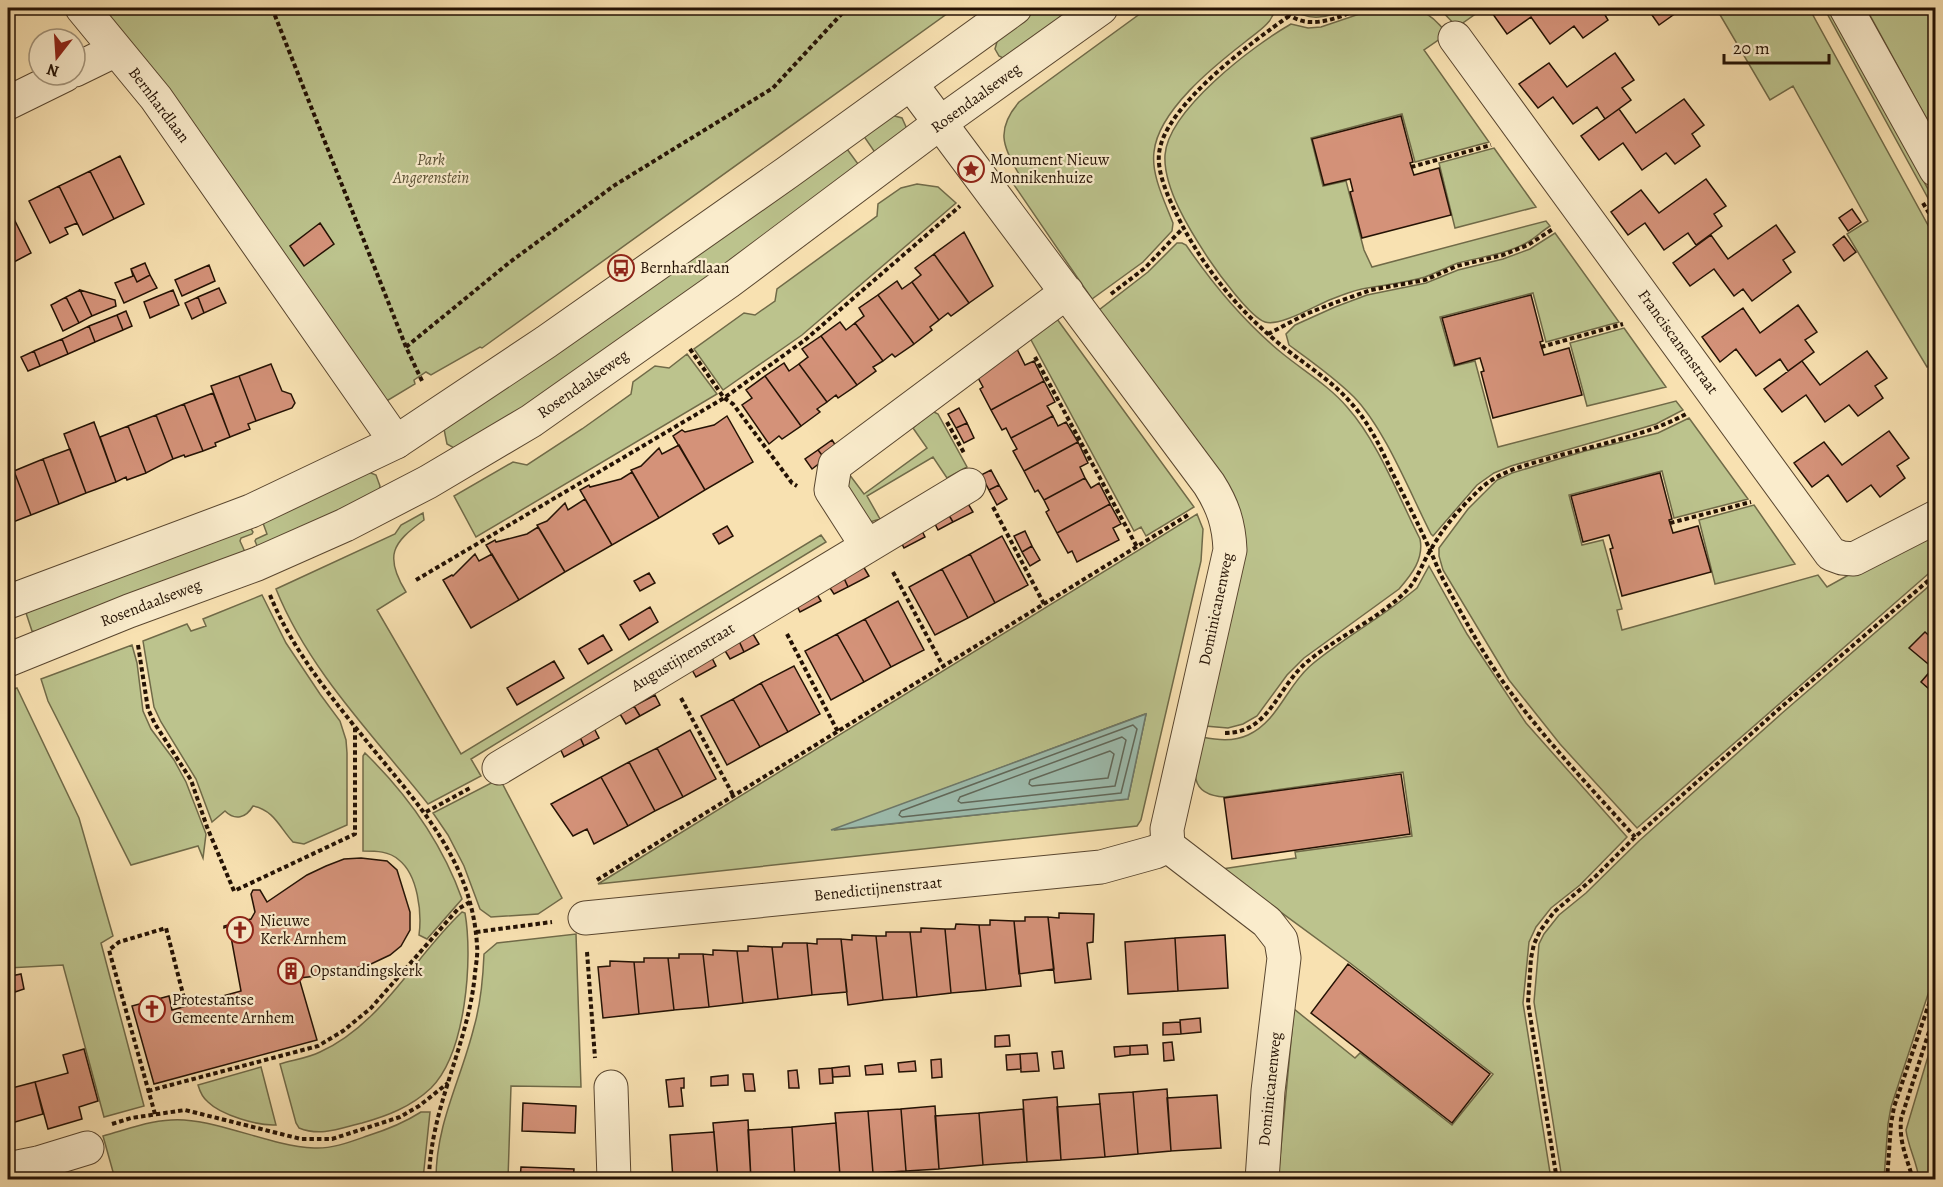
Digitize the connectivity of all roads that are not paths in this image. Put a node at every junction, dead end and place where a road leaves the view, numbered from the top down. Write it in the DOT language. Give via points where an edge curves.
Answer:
graph roads {
  1 [pos="82,8"];
  2 [pos="1015,8"];
  3 [pos="1101,8"];
  4 [pos="1846,8"];
  5 [pos="1455,38"];
  6 [pos="116,50"];
  7 [pos="87,64"];
  8 [pos="911,84"];
  9 [pos="41,87"];
  10 [pos="8,103"];
  11 [pos="940,123"];
  12 [pos="1935,170"];
  13 [pos="1075,303"];
  14 [pos="396,442"];
  15 [pos="428,482"];
  16 [pos="969,485"];
  17 [pos="1935,517"];
  18 [pos="871,543"];
  19 [pos="8,602"];
  20 [pos="8,660"];
  21 [pos="499,768"];
  22 [pos="1168,846"];
  23 [pos="585,918"];
  24 [pos="603,1074"];
  25 [pos="87,1148"];
  26 [pos="8,1168"];
  27 [pos="614,1179"];
  28 [pos="1262,1179"];
  1 -- 6 [label="street, Bernhardlaan"];
  2 -- 8 [label="street"];
  3 -- 11 [label="street, Rosendaalseweg"];
  4 -- 12 [label="street"];
  5 -- 17 [label="street, Franciscanenstraat" via="1831,554 1854,559"];
  6 -- 7 [label="street"];
  6 -- 14 [label="street, Bernhardlaan" via="156,98"];
  8 -- 11 [label="street, Dominicanenweg"];
  8 -- 14 [label="street" via="546,342"];
  9 -- 10 [label="street"];
  11 -- 13 [label="street, Dominicanenweg"];
  11 -- 15 [label="street, Rosendaalseweg" via="586,384"];
  13 -- 18 [label="street" via="1020,327 834,465 831,490"];
  13 -- 22 [label="street, Dominicanenweg" via="1217,497 1226,515 1230,550 1169,812"];
  14 -- 15 [label="street, Bernhardlaan"];
  14 -- 19 [label="street" via="251,511"];
  15 -- 20 [label="street, Rosendaalseweg" via="257,564"];
  16 -- 18 [label="street, Augustijnenstraat"];
  18 -- 21 [label="street, Augustijnenstraat"];
  22 -- 23 [label="street, Benedictijnenstraat" via="1101,867"];
  22 -- 28 [label="street, Dominicanenweg" via="1267,922 1281,940 1284,958"];
  24 -- 27 [label="street"];
  25 -- 26 [label="street"];
}
